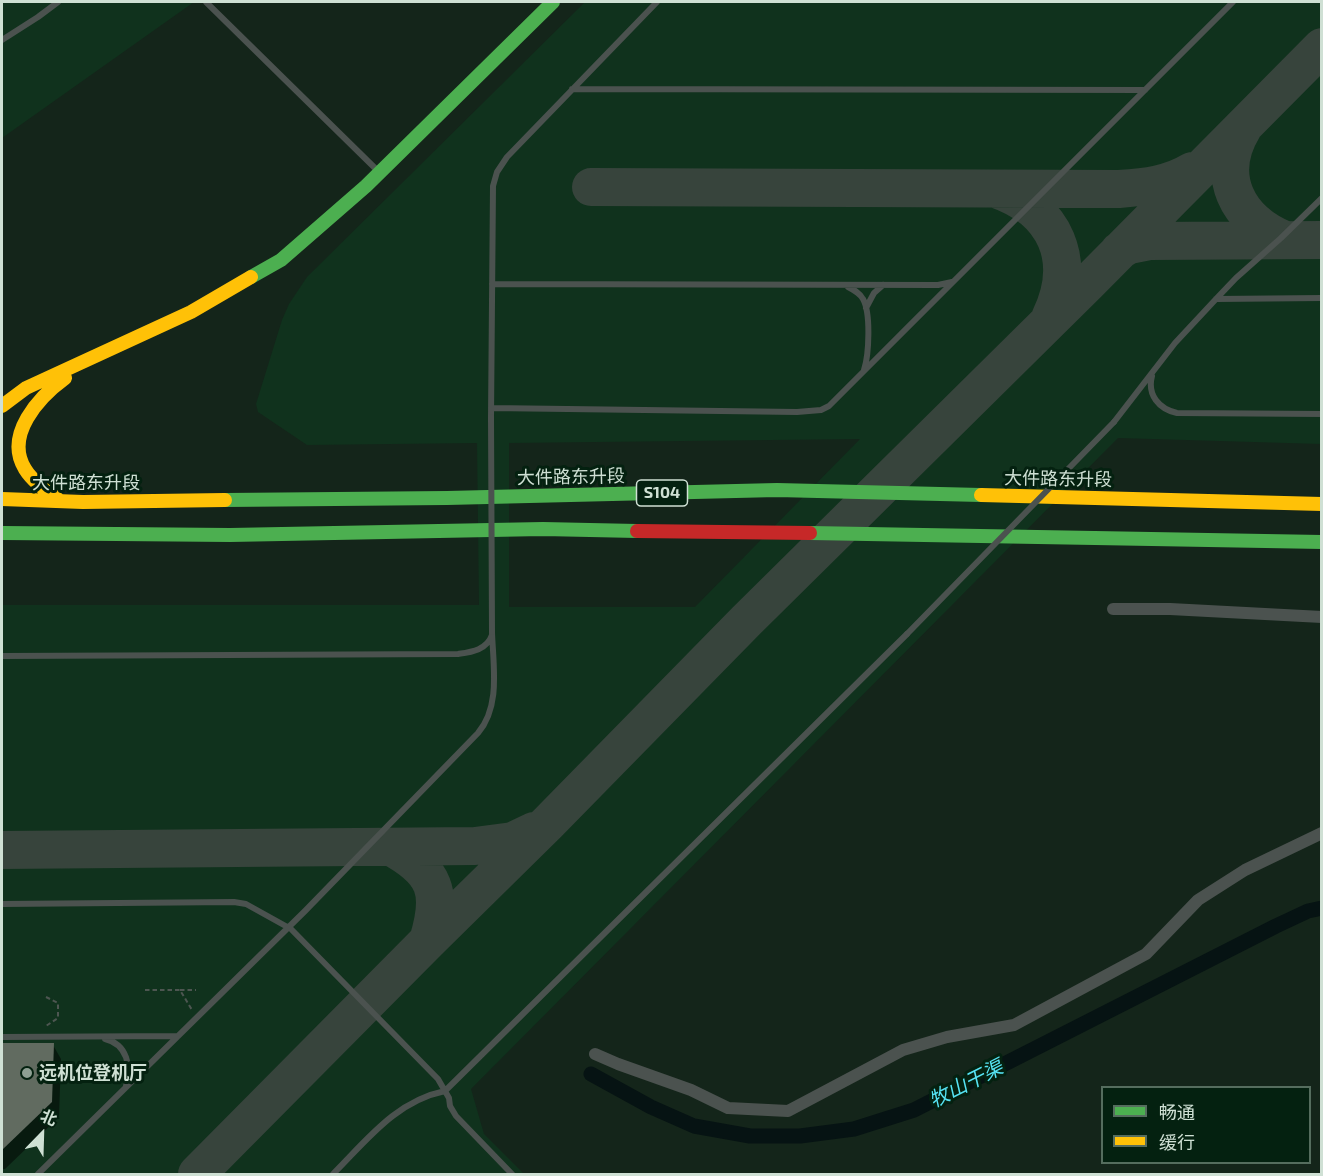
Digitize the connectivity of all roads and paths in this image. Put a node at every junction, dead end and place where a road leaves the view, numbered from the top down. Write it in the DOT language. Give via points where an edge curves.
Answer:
graph roads {
  1 [pos="57,2"];
  2 [pos="206,2"];
  3 [pos="552,2"];
  4 [pos="657,2"];
  5 [pos="1233,2"];
  6 [pos="2,39"];
  7 [pos="572,90"];
  8 [pos="1145,90"];
  9 [pos="379,172"];
  10 [pos="1322,198"];
  11 [pos="960,277"];
  12 [pos="492,284"];
  13 [pos="846,285"];
  14 [pos="883,285"];
  15 [pos="1216,298"];
  16 [pos="1322,298"];
  17 [pos="866,309"];
  18 [pos="114,348"];
  19 [pos="1154,370"];
  20 [pos="862,373"];
  21 [pos="2,406"];
  22 [pos="491,408"];
  23 [pos="1322,414"];
  24 [pos="3,499"];
  25 [pos="60,501"];
  26 [pos="1322,504"];
  27 [pos="2,534"];
  28 [pos="18,534"];
  29 [pos="2,540"];
  30 [pos="1322,542"];
  31 [pos="1113,609"];
  32 [pos="1322,617"];
  33 [pos="492,632"];
  34 [pos="2,656"];
  35 [pos="1322,833"];
  36 [pos="2,904"];
  37 [pos="288,927"];
  38 [pos="145,990"];
  39 [pos="180,990"];
  40 [pos="196,990"];
  41 [pos="46,997"];
  42 [pos="196,1018"];
  43 [pos="178,1036"];
  44 [pos="2,1037"];
  45 [pos="28,1037"];
  46 [pos="93,1037"];
  47 [pos="595,1054"];
  48 [pos="125,1089"];
  49 [pos="445,1091"];
  50 [pos="38,1174"];
  51 [pos="333,1174"];
  52 [pos="512,1174"];
  1 -- 6 [label="lane"];
  2 -- 9 [label="lane"];
  3 -- 9 [label="main road"];
  4 -- 7 [label="lane"];
  5 -- 8 [label="lane"];
  7 -- 8 [label="lane"];
  7 -- 12 [label="lane" via="497,172 493,186"];
  8 -- 11 [label="lane"];
  9 -- 18 [label="main road" via="281,261 191,312"];
  10 -- 15 [label="lane"];
  11 -- 14 [label="lane" via="948,284"];
  11 -- 20 [label="lane"];
  12 -- 13 [label="lane"];
  12 -- 22 [label="lane"];
  13 -- 14 [label="lane"];
  13 -- 17 [label="lane" via="863,297"];
  14 -- 17 [label="lane"];
  15 -- 16 [label="lane"];
  15 -- 19 [label="lane"];
  17 -- 20 [label="lane" via="868,351"];
  18 -- 21 [label="main road" via="26,388"];
  18 -- 25 [label="main road" via="51,387 20,434 18,453 25,470"];
  19 -- 23 [label="lane" via="1152,394 1168,411"];
  19 -- 49 [label="lane, bridge" via="1114,422 907,634"];
  20 -- 22 [label="lane" via="821,410"];
  22 -- 33 [label="lane, bridge"];
  24 -- 25 [label="main road, 大件路东升段 / S104"];
  25 -- 26 [label="main road, 大件路东升段 / S104" via="777,490"];
  27 -- 28 [label="main road, S104"];
  28 -- 29 [label="main road"];
  28 -- 30 [label="main road, S104" via="230,535 543,529"];
  31 -- 32 [label="street"];
  33 -- 34 [label="lane" via="490,641 479,649 449,655"];
  33 -- 37 [label="lane" via="493,700 485,724"];
  35 -- 47 [label="street" via="1245,870 1198,900 1146,954 1014,1025 947,1037 903,1050 788,1111 728,1108"];
  36 -- 37 [label="lane" via="234,902 246,904"];
  37 -- 42 [label="lane"];
  37 -- 49 [label="lane" via="417,1056"];
  38 -- 39 [label="path"];
  39 -- 40 [label="path"];
  39 -- 42 [label="path"];
  41 -- 45 [label="path" via="58,1003 58,1018"];
  42 -- 43 [label="lane"];
  43 -- 46 [label="lane"];
  43 -- 48 [label="lane"];
  44 -- 45 [label="lane"];
  45 -- 46 [label="lane"];
  46 -- 48 [label="lane" via="110,1040 127,1057 129,1077"];
  48 -- 50 [label="lane"];
  49 -- 51 [label="lane" via="398,1111"];
  49 -- 52 [label="lane" via="456,1116"];
}
